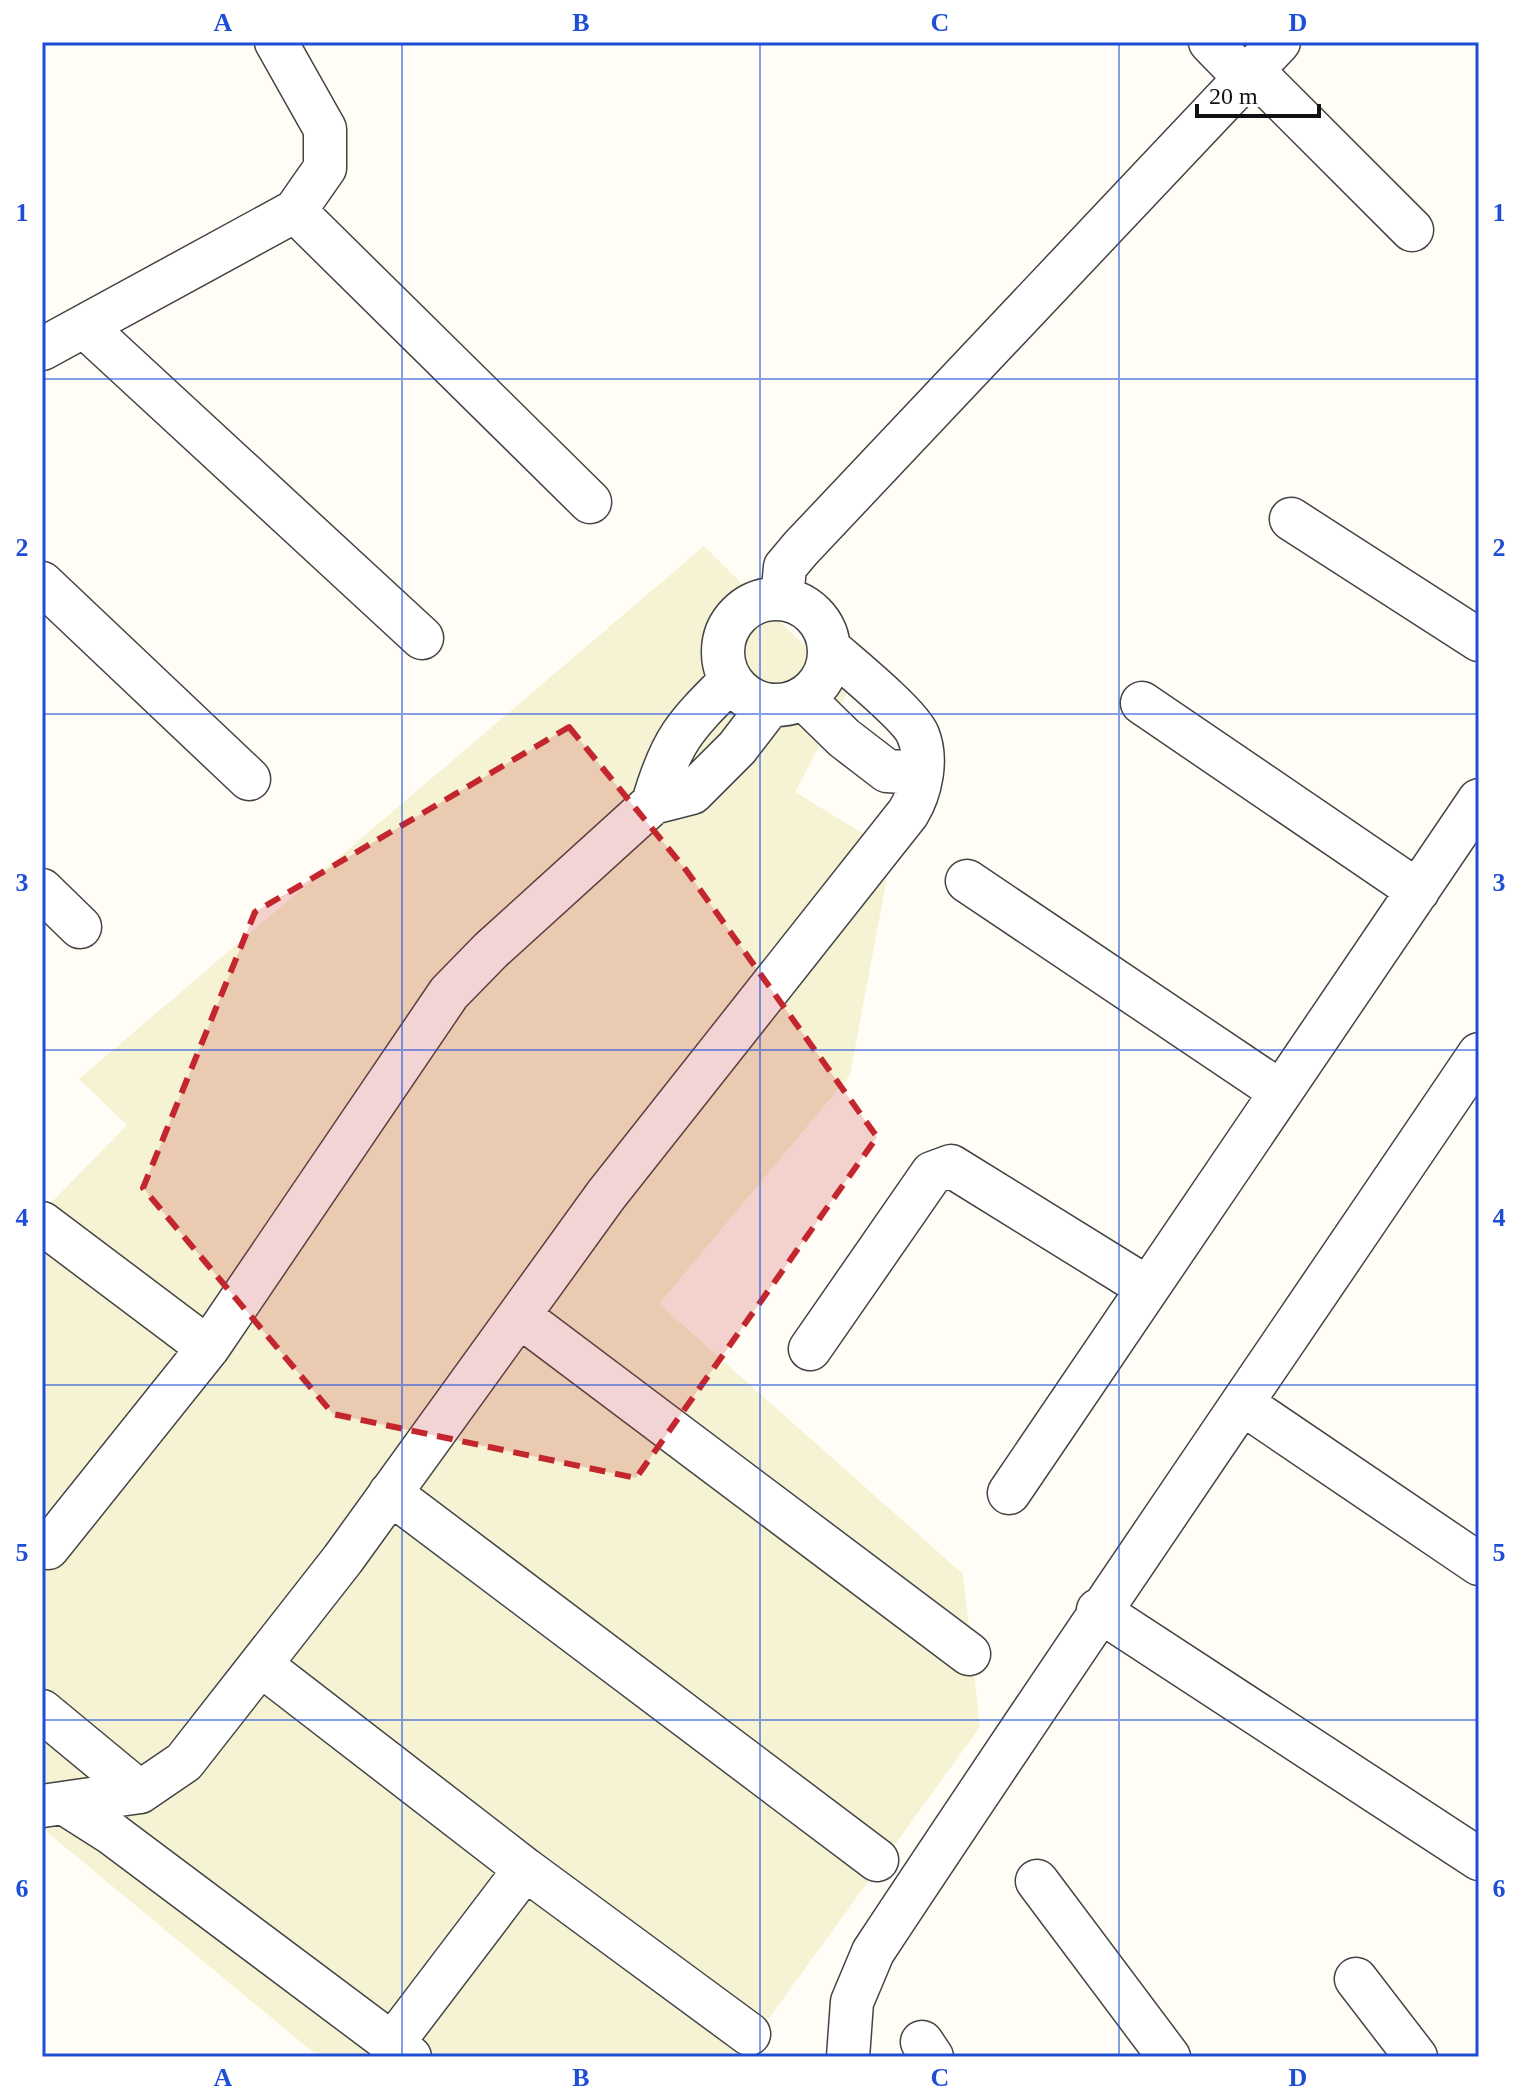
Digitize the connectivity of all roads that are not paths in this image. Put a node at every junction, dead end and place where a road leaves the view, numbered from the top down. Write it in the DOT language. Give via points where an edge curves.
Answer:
graph roads {
  1 [pos="276,42"];
  2 [pos="1210,42"];
  3 [pos="1259,63"];
  4 [pos="295,211"];
  5 [pos="1412,230"];
  6 [pos="84,326"];
  7 [pos="42,349"];
  8 [pos="590,502"];
  9 [pos="1291,519"];
  10 [pos="42,583"];
  11 [pos="782,599"];
  12 [pos="422,638"];
  13 [pos="1479,640"];
  14 [pos="829,648"];
  15 [pos="730,681"];
  16 [pos="786,702"];
  17 [pos="1142,703"];
  18 [pos="922,773"];
  19 [pos="249,779"];
  20 [pos="1479,800"];
  21 [pos="653,803"];
  22 [pos="967,881"];
  23 [pos="42,890"];
  24 [pos="1418,891"];
  25 [pos="80,927"];
  26 [pos="1479,1054"];
  27 [pos="1281,1092"];
  28 [pos="42,1223"];
  29 [pos="1148,1288"];
  30 [pos="521,1317"];
  31 [pos="208,1348"];
  32 [pos="810,1349"];
  33 [pos="1243,1404"];
  34 [pos="390,1493"];
  35 [pos="1009,1493"];
  36 [pos="48,1548"];
  37 [pos="1479,1564"];
  38 [pos="1098,1610"];
  39 [pos="969,1654"];
  40 [pos="261,1665"];
  41 [pos="42,1711"];
  42 [pos="140,1792"];
  43 [pos="55,1806"];
  44 [pos="1479,1859"];
  45 [pos="877,1860"];
  46 [pos="525,1869"];
  47 [pos="1037,1881"];
  48 [pos="1356,1979"];
  49 [pos="749,2034"];
  50 [pos="401,2050"];
  51 [pos="848,2057"];
  52 [pos="1169,2057"];
  53 [pos="1416,2057"];
  1 -- 4 [label="street" via="325,129 325,168"];
  2 -- 3 [label="street"];
  3 -- 5 [label="street"];
  3 -- 11 [label="street" via="801,548 785,567"];
  4 -- 6 [label="street"];
  4 -- 8 [label="street"];
  6 -- 7 [label="street"];
  6 -- 12 [label="street"];
  9 -- 13 [label="street"];
  10 -- 19 [label="street"];
  11 -- 14 [label="street" via="804,608 821,625"];
  11 -- 15 [label="street" via="758,602 738,614 725,634 722,658"];
  14 -- 16 [label="street" via="818,685"];
  14 -- 18 [label="street" via="918,734"];
  15 -- 16 [label="street" via="747,698"];
  15 -- 21 [label="street" via="677,739"];
  16 -- 18 [label="street" via="887,771"];
  16 -- 21 [label="street" via="692,793"];
  17 -- 24 [label="street"];
  18 -- 30 [label="street" via="908,813 606,1195"];
  20 -- 24 [label="street"];
  21 -- 31 [label="street" via="449,993"];
  22 -- 27 [label="street"];
  23 -- 25 [label="street"];
  24 -- 27 [label="street"];
  26 -- 33 [label="street"];
  27 -- 29 [label="street"];
  28 -- 31 [label="street"];
  29 -- 32 [label="street" via="951,1166 932,1173"];
  29 -- 35 [label="street"];
  30 -- 34 [label="street"];
  30 -- 39 [label="street"];
  31 -- 36 [label="street"];
  33 -- 37 [label="street"];
  33 -- 38 [label="street"];
  34 -- 40 [label="street"];
  34 -- 45 [label="street"];
  38 -- 44 [label="street"];
  38 -- 51 [label="street" via="873,1952 852,2002"];
  40 -- 42 [label="street" via="184,1762"];
  40 -- 46 [label="street"];
  41 -- 42 [label="street"];
  42 -- 43 [label="street"];
  43 -- 50 [label="street" via="111,1833"];
  46 -- 49 [label="street"];
  46 -- 50 [label="street"];
  47 -- 52 [label="street"];
  48 -- 53 [label="street"];
}
